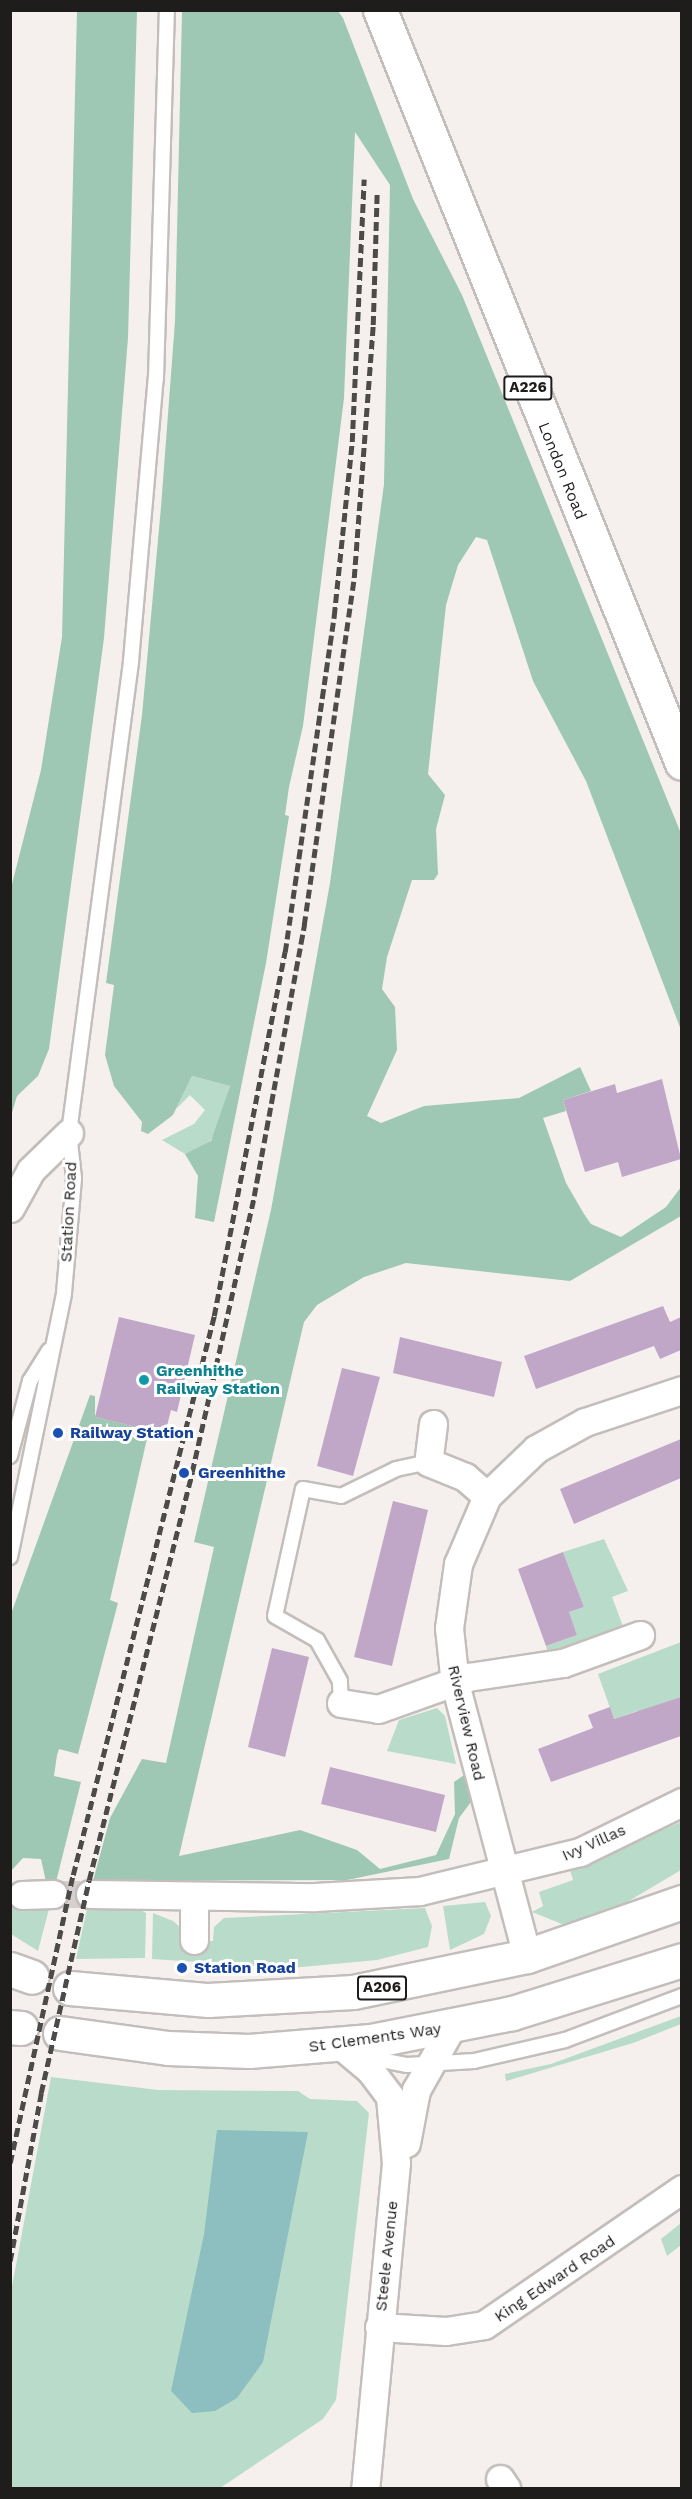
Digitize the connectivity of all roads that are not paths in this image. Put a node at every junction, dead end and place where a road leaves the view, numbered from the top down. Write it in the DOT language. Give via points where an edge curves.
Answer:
graph roads {
  1 [pos="167,10"];
  2 [pos="380,10"];
  3 [pos="681,763"];
  4 [pos="69,1133"];
  5 [pos="10,1208"];
  6 [pos="49,1350"];
  7 [pos="679,1390"];
  8 [pos="433,1424"];
  9 [pos="10,1456"];
  10 [pos="428,1462"];
  11 [pos="487,1496"];
  12 [pos="10,1557"];
  13 [pos="640,1635"];
  14 [pos="454,1684"];
  15 [pos="341,1703"];
  16 [pos="681,1802"];
  17 [pos="503,1874"];
  18 [pos="53,1894"];
  19 [pos="90,1894"];
  20 [pos="22,1895"];
  21 [pos="194,1896"];
  22 [pos="681,1902"];
  23 [pos="194,1940"];
  24 [pos="527,1956"];
  25 [pos="681,1960"];
  26 [pos="70,1988"];
  27 [pos="681,1996"];
  28 [pos="452,2026"];
  29 [pos="60,2033"];
  30 [pos="339,2044"];
  31 [pos="428,2065"];
  32 [pos="396,2163"];
  33 [pos="681,2189"];
  34 [pos="379,2327"];
  35 [pos="365,2488"];
  1 -- 4 [label="lane" via="165,186 146,516"];
  2 -- 3 [label="main road, London Road / A226"];
  4 -- 5 [label="street, Station Road" via="31,1170"];
  4 -- 6 [label="lane, Station Road" via="74,1178 70,1239"];
  6 -- 9 [label="lane, Station Road" via="30,1381"];
  6 -- 12 [label="lane, Station Road" via="28,1491"];
  7 -- 11 [label="street, Riverview Road" via="565,1432 536,1449"];
  8 -- 10 [label="street"];
  10 -- 11 [label="street" via="465,1477"];
  10 -- 15 [label="lane" via="396,1469 341,1496 303,1489 275,1616 317,1640 340,1681"];
  11 -- 14 [label="street, Riverview Road" via="467,1538 453,1591"];
  13 -- 14 [label="street" via="563,1663 475,1675"];
  14 -- 15 [label="street" via="374,1710"];
  14 -- 17 [label="street, Riverview Road"];
  16 -- 17 [label="street, Ivy Villas" via="580,1852"];
  17 -- 21 [label="street" via="397,1893"];
  17 -- 24 [label="street, Riverview Road"];
  18 -- 20 [label="street"];
  19 -- 21 [label="street"];
  21 -- 23 [label="street"];
  22 -- 24 [label="main road, A206"];
  24 -- 26 [label="main road, A206" via="401,1985 288,1998 190,1999"];
  25 -- 28 [label="main road, St Clements Way" via="512,2013"];
  27 -- 31 [label="lane" via="565,2040 474,2061"];
  28 -- 30 [label="main road, St Clements Way"];
  28 -- 31 [label="street"];
  29 -- 30 [label="main road, St Clements Way" via="199,2050"];
  30 -- 31 [label="lane" via="377,2062"];
  30 -- 32 [label="street, Steele Avenue" via="370,2070 390,2097"];
  31 -- 32 [label="street"];
  32 -- 34 [label="street, Steele Avenue"];
  33 -- 34 [label="street, King Edward Road" via="484,2325 446,2331"];
  34 -- 35 [label="street, Steele Avenue"];
}
